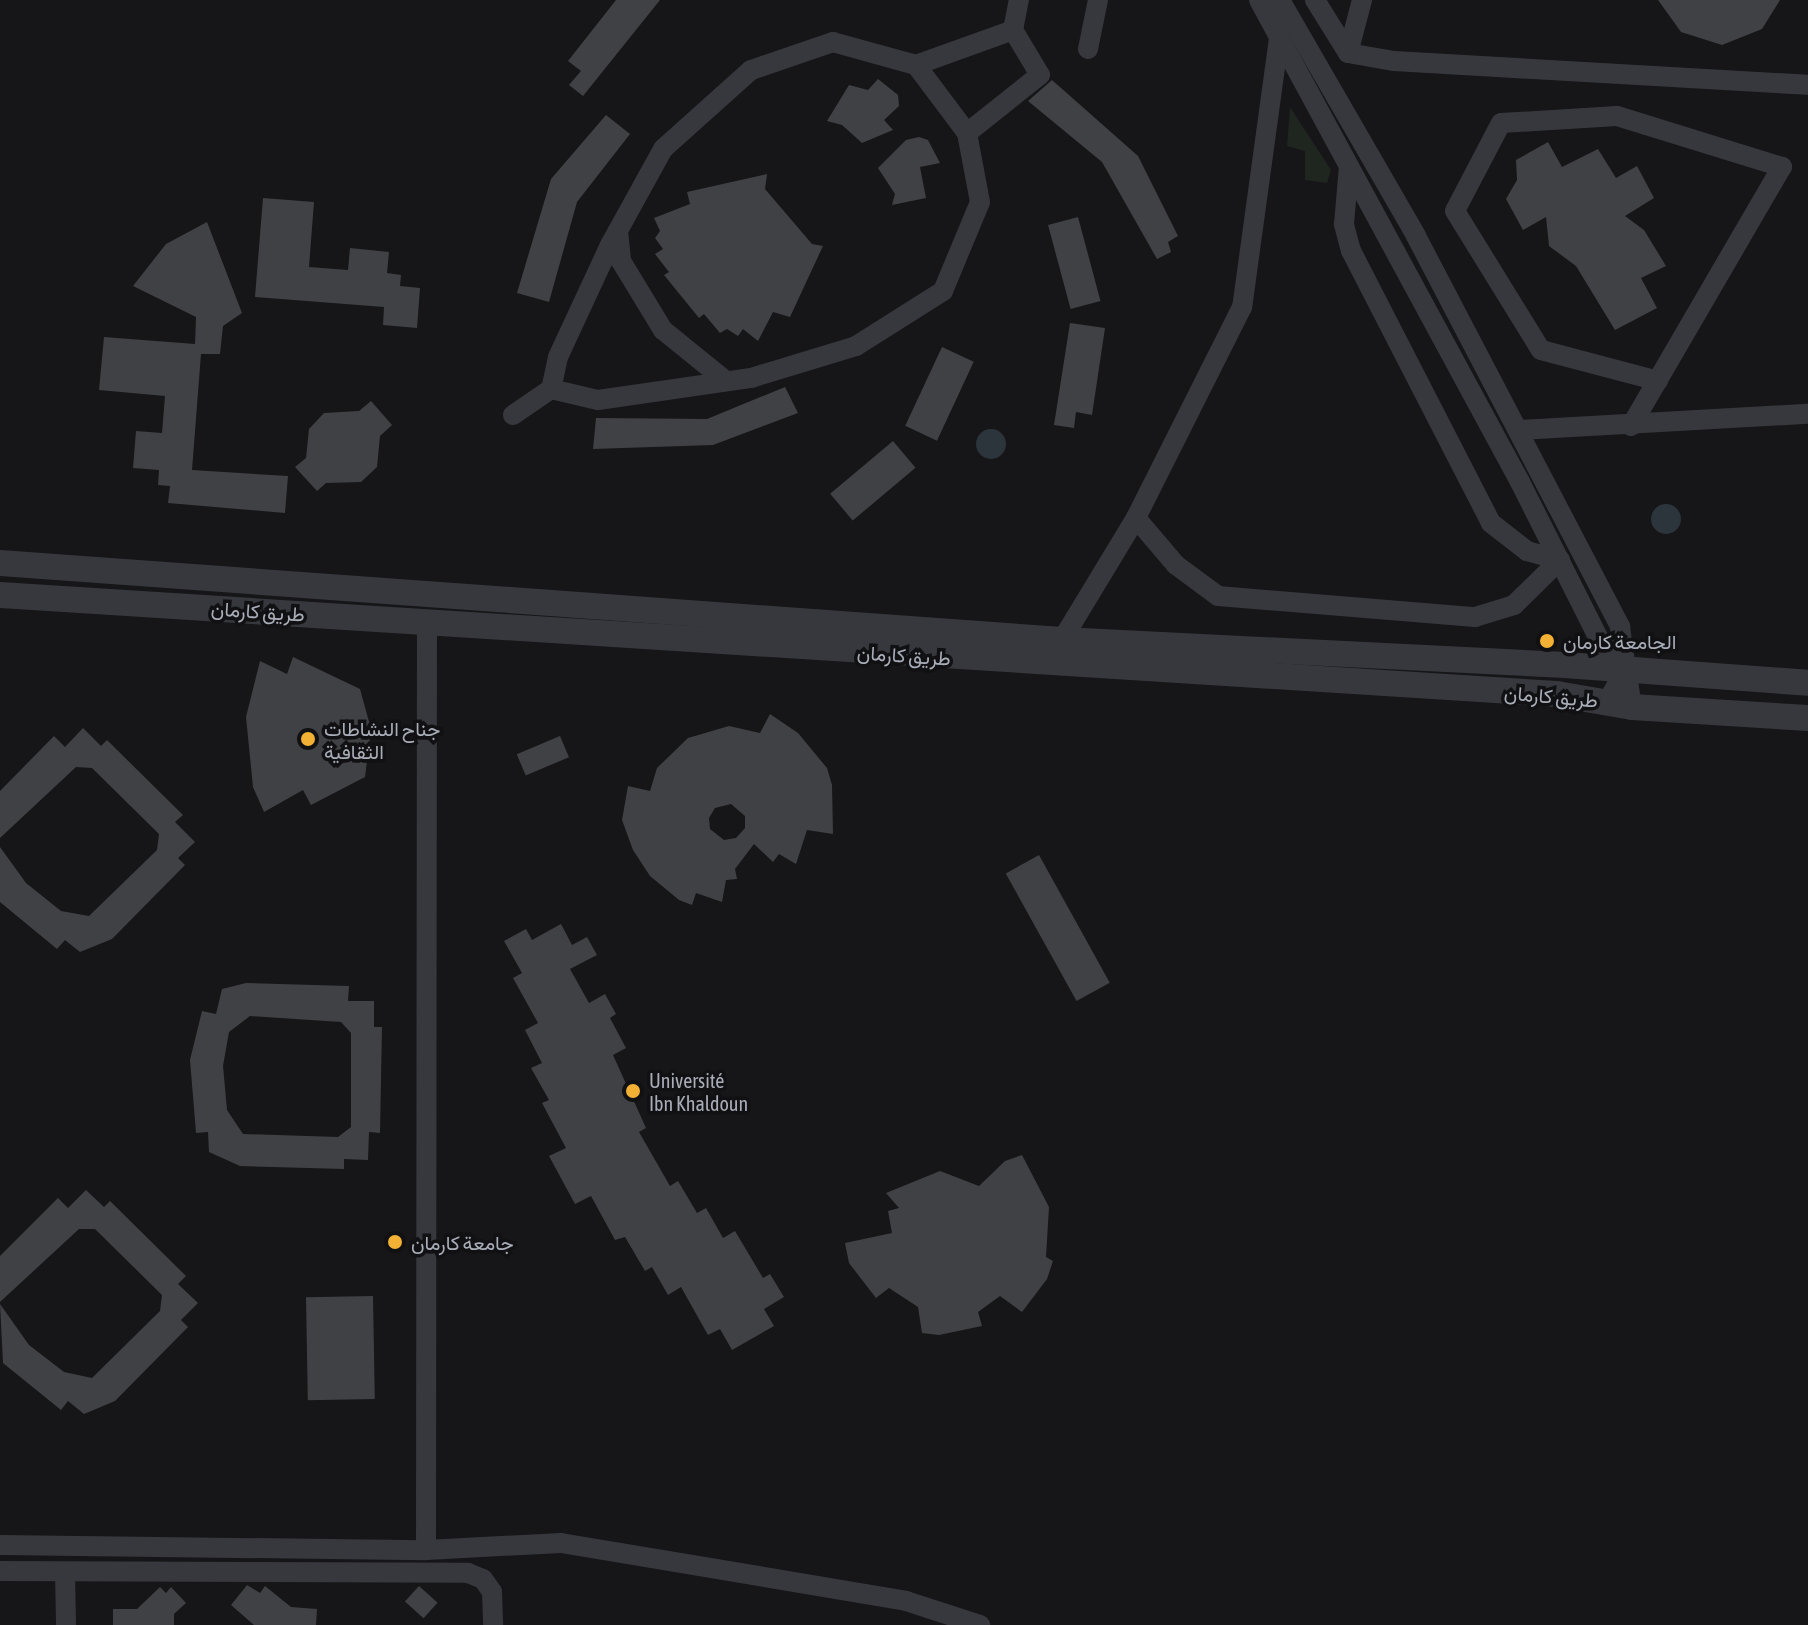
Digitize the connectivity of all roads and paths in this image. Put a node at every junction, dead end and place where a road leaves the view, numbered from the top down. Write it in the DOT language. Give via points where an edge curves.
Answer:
graph roads {
  1 [pos="1019,0"];
  2 [pos="1098,0"];
  3 [pos="1259,0"];
  4 [pos="1280,0"];
  5 [pos="1315,0"];
  6 [pos="1362,0"];
  7 [pos="1013,30"];
  8 [pos="1280,31"];
  9 [pos="1088,49"];
  10 [pos="1348,53"];
  11 [pos="916,65"];
  12 [pos="1808,85"];
  13 [pos="967,133"];
  14 [pos="1349,166"];
  15 [pos="618,231"];
  16 [pos="726,381"];
  17 [pos="1658,381"];
  18 [pos="551,389"];
  19 [pos="1808,414"];
  20 [pos="513,415"];
  21 [pos="1631,426"];
  22 [pos="1518,430"];
  23 [pos="1136,518"];
  24 [pos="1560,560"];
  25 [pos="0,563"];
  26 [pos="0,595"];
  27 [pos="427,621"];
  28 [pos="1062,640"];
  29 [pos="1626,669"];
  30 [pos="1808,683"];
  31 [pos="1620,704"];
  32 [pos="1808,718"];
  33 [pos="0,1545"];
  34 [pos="426,1550"];
  35 [pos="0,1571"];
  36 [pos="65,1572"];
  37 [pos="66,1625"];
  38 [pos="493,1625"];
  39 [pos="980,1625"];
  1 -- 7 [label="street"];
  2 -- 9 [label="street"];
  3 -- 8 [label="street"];
  4 -- 22 [label="street" via="1416,236"];
  5 -- 10 [label="street"];
  6 -- 10 [label="street"];
  7 -- 11 [label="street"];
  7 -- 13 [label="street" via="1040,75"];
  8 -- 14 [label="street"];
  8 -- 23 [label="street" via="1242,307"];
  10 -- 12 [label="street" via="1394,61"];
  11 -- 13 [label="street"];
  11 -- 15 [label="street" via="833,42 751,70 663,149"];
  13 -- 16 [label="street" via="980,202 943,291 856,346"];
  14 -- 24 [label="street"];
  14 -- 24 [label="street" via="1344,224 1351,251 1491,523 1527,551"];
  15 -- 16 [label="street" via="621,261 663,330"];
  15 -- 18 [label="street" via="558,357"];
  16 -- 18 [label="street" via="598,400"];
  17 -- 17 [label="street" via="1782,167 1617,116 1501,123 1455,211 1478,249 1541,350"];
  17 -- 21 [label="street"];
  18 -- 20 [label="street"];
  19 -- 21 [label="street"];
  21 -- 22 [label="street"];
  22 -- 29 [label="street" via="1620,627"];
  23 -- 24 [label="street" via="1176,565 1218,596 1304,605 1475,617 1514,605"];
  23 -- 28 [label="street"];
  24 -- 29 [label="street" via="1599,639"];
  25 -- 28 [label="street, طريق كارمان"];
  26 -- 27 [label="street, طريق كارمان"];
  27 -- 31 [label="street, طريق كارمان"];
  27 -- 34 [label="street"];
  28 -- 29 [label="street, طريق كارمان"];
  29 -- 30 [label="street, طريق كارمان"];
  29 -- 31 [label="street"];
  31 -- 32 [label="street, طريق كارمان"];
  33 -- 34 [label="street"];
  34 -- 39 [label="street" via="561,1543 906,1601"];
  35 -- 36 [label="street"];
  36 -- 37 [label="street"];
  36 -- 38 [label="street" via="468,1573 483,1579 492,1592"];
}
